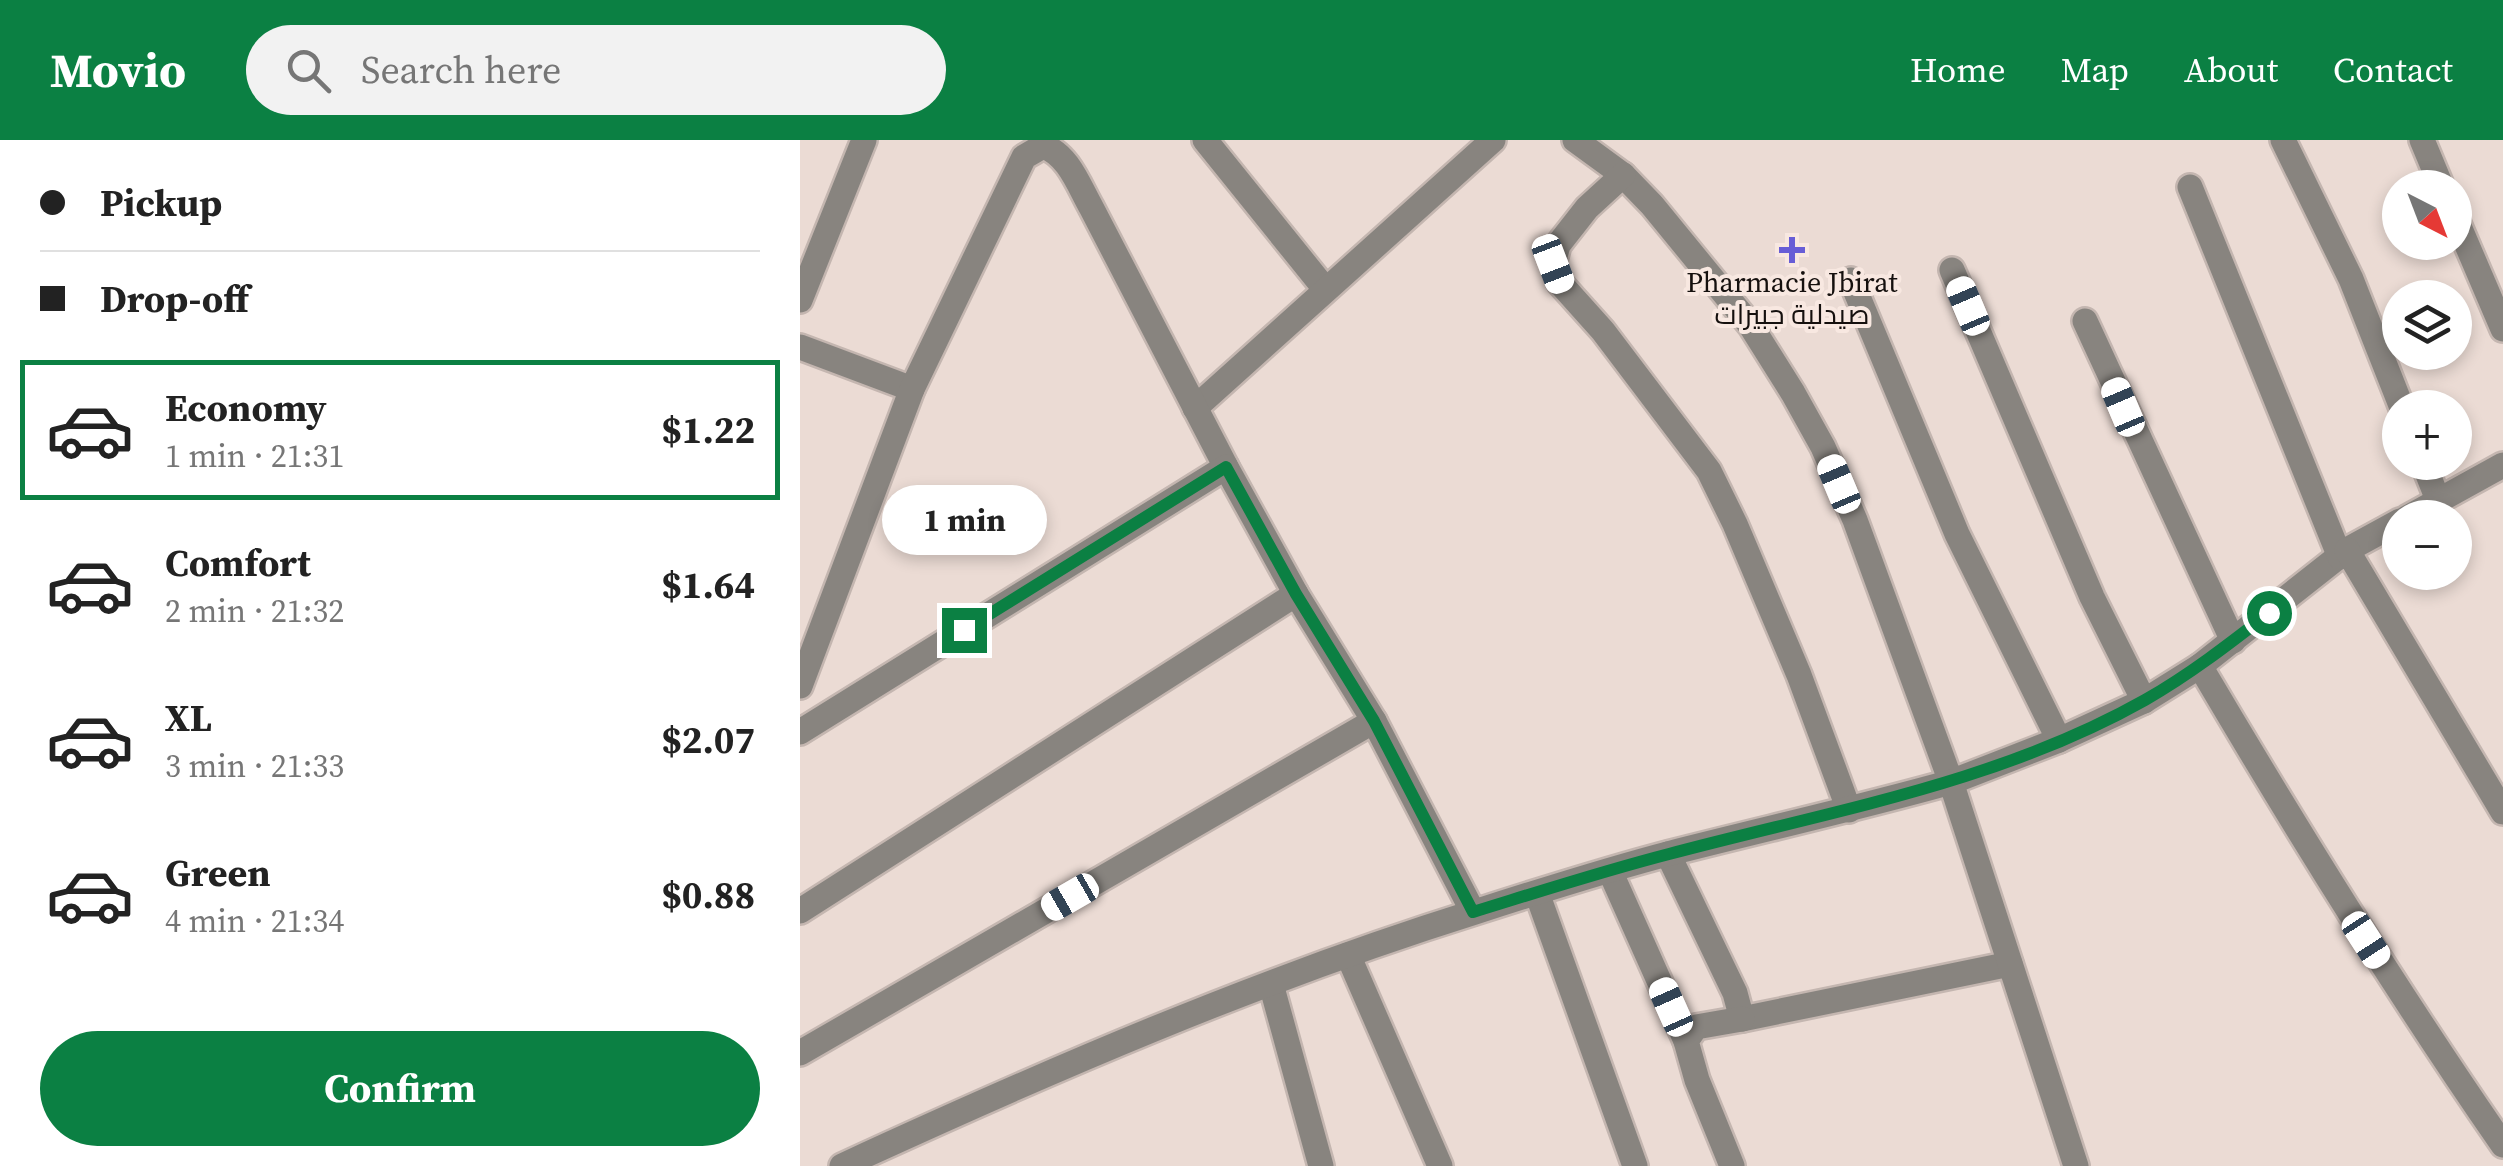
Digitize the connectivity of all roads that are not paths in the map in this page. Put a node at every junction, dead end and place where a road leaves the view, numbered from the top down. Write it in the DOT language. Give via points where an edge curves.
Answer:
graph roads {
  1 [pos="864,140"];
  2 [pos="1204,140"];
  3 [pos="1493,140"];
  4 [pos="1575,140"];
  5 [pos="2283,140"];
  6 [pos="2422,140"];
  7 [pos="2434,170"];
  8 [pos="1623,175"];
  9 [pos="2190,188"];
  10 [pos="2472,257"];
  11 [pos="1952,270"];
  12 [pos="1850,280"];
  13 [pos="1325,289"];
  14 [pos="800,300"];
  15 [pos="2085,320"];
  16 [pos="2503,329"];
  17 [pos="800,347"];
  18 [pos="912,389"];
  19 [pos="2395,390"];
  20 [pos="1195,408"];
  21 [pos="2503,465"];
  22 [pos="1226,467"];
  23 [pos="2430,480"];
  24 [pos="2438,500"];
  25 [pos="2382,531"];
  26 [pos="2344,553"];
  27 [pos="1296,594"];
  28 [pos="2232,641"];
  29 [pos="2200,666"];
  30 [pos="800,686"];
  31 [pos="2144,700"];
  32 [pos="1374,721"];
  33 [pos="800,732"];
  34 [pos="2059,740"];
  35 [pos="1950,782"];
  36 [pos="1849,810"];
  37 [pos="2503,812"];
  38 [pos="1668,854"];
  39 [pos="1610,872"];
  40 [pos="1536,893"];
  41 [pos="800,911"];
  42 [pos="1473,912"];
  43 [pos="1348,955"];
  44 [pos="2010,964"];
  45 [pos="1271,984"];
  46 [pos="1742,1019"];
  47 [pos="1686,1041"];
  48 [pos="800,1053"];
  49 [pos="2503,1145"];
  50 [pos="842,1166"];
  51 [pos="1322,1166"];
  52 [pos="1440,1166"];
  53 [pos="1634,1166"];
  54 [pos="1732,1166"];
  55 [pos="2076,1166"];
  1 -- 14 [label="street"];
  2 -- 13 [label="street"];
  3 -- 13 [label="street"];
  4 -- 8 [label="street"];
  5 -- 19 [label="street"];
  6 -- 7 [label="street"];
  8 -- 35 [label="street" via="1751,326 1824,447"];
  8 -- 36 [label="street" via="1558,245 1553,264 1560,284 1709,471 1799,675"];
  9 -- 26 [label="street"];
  10 -- 16 [label="street"];
  11 -- 31 [label="street" via="2092,596"];
  12 -- 34 [label="street" via="1956,534"];
  13 -- 20 [label="street"];
  15 -- 28 [label="street"];
  17 -- 18 [label="street"];
  18 -- 20 [label="street" via="1024,157 1044,146 1069,167"];
  18 -- 30 [label="street"];
  20 -- 22 [label="street"];
  21 -- 24 [label="street"];
  22 -- 27 [label="street"];
  22 -- 33 [label="street"];
  23 -- 24 [label="street"];
  25 -- 26 [label="street"];
  26 -- 28 [label="street"];
  26 -- 37 [label="street"];
  27 -- 32 [label="street"];
  27 -- 41 [label="street"];
  28 -- 29 [label="street"];
  29 -- 31 [label="street"];
  29 -- 49 [label="street" via="2312,857"];
  31 -- 34 [label="street"];
  32 -- 42 [label="street"];
  32 -- 48 [label="street"];
  34 -- 35 [label="street"];
  35 -- 36 [label="street"];
  35 -- 44 [label="street"];
  36 -- 38 [label="street"];
  38 -- 39 [label="street"];
  38 -- 46 [label="street"];
  39 -- 40 [label="street"];
  39 -- 47 [label="street"];
  40 -- 42 [label="street"];
  40 -- 53 [label="street"];
  42 -- 43 [label="street"];
  43 -- 45 [label="street"];
  43 -- 52 [label="street"];
  44 -- 46 [label="street"];
  44 -- 55 [label="street"];
  45 -- 50 [label="street" via="1010,1088"];
  45 -- 51 [label="street"];
  46 -- 47 [label="street" via="1696,1027"];
  47 -- 54 [label="street"];
}
